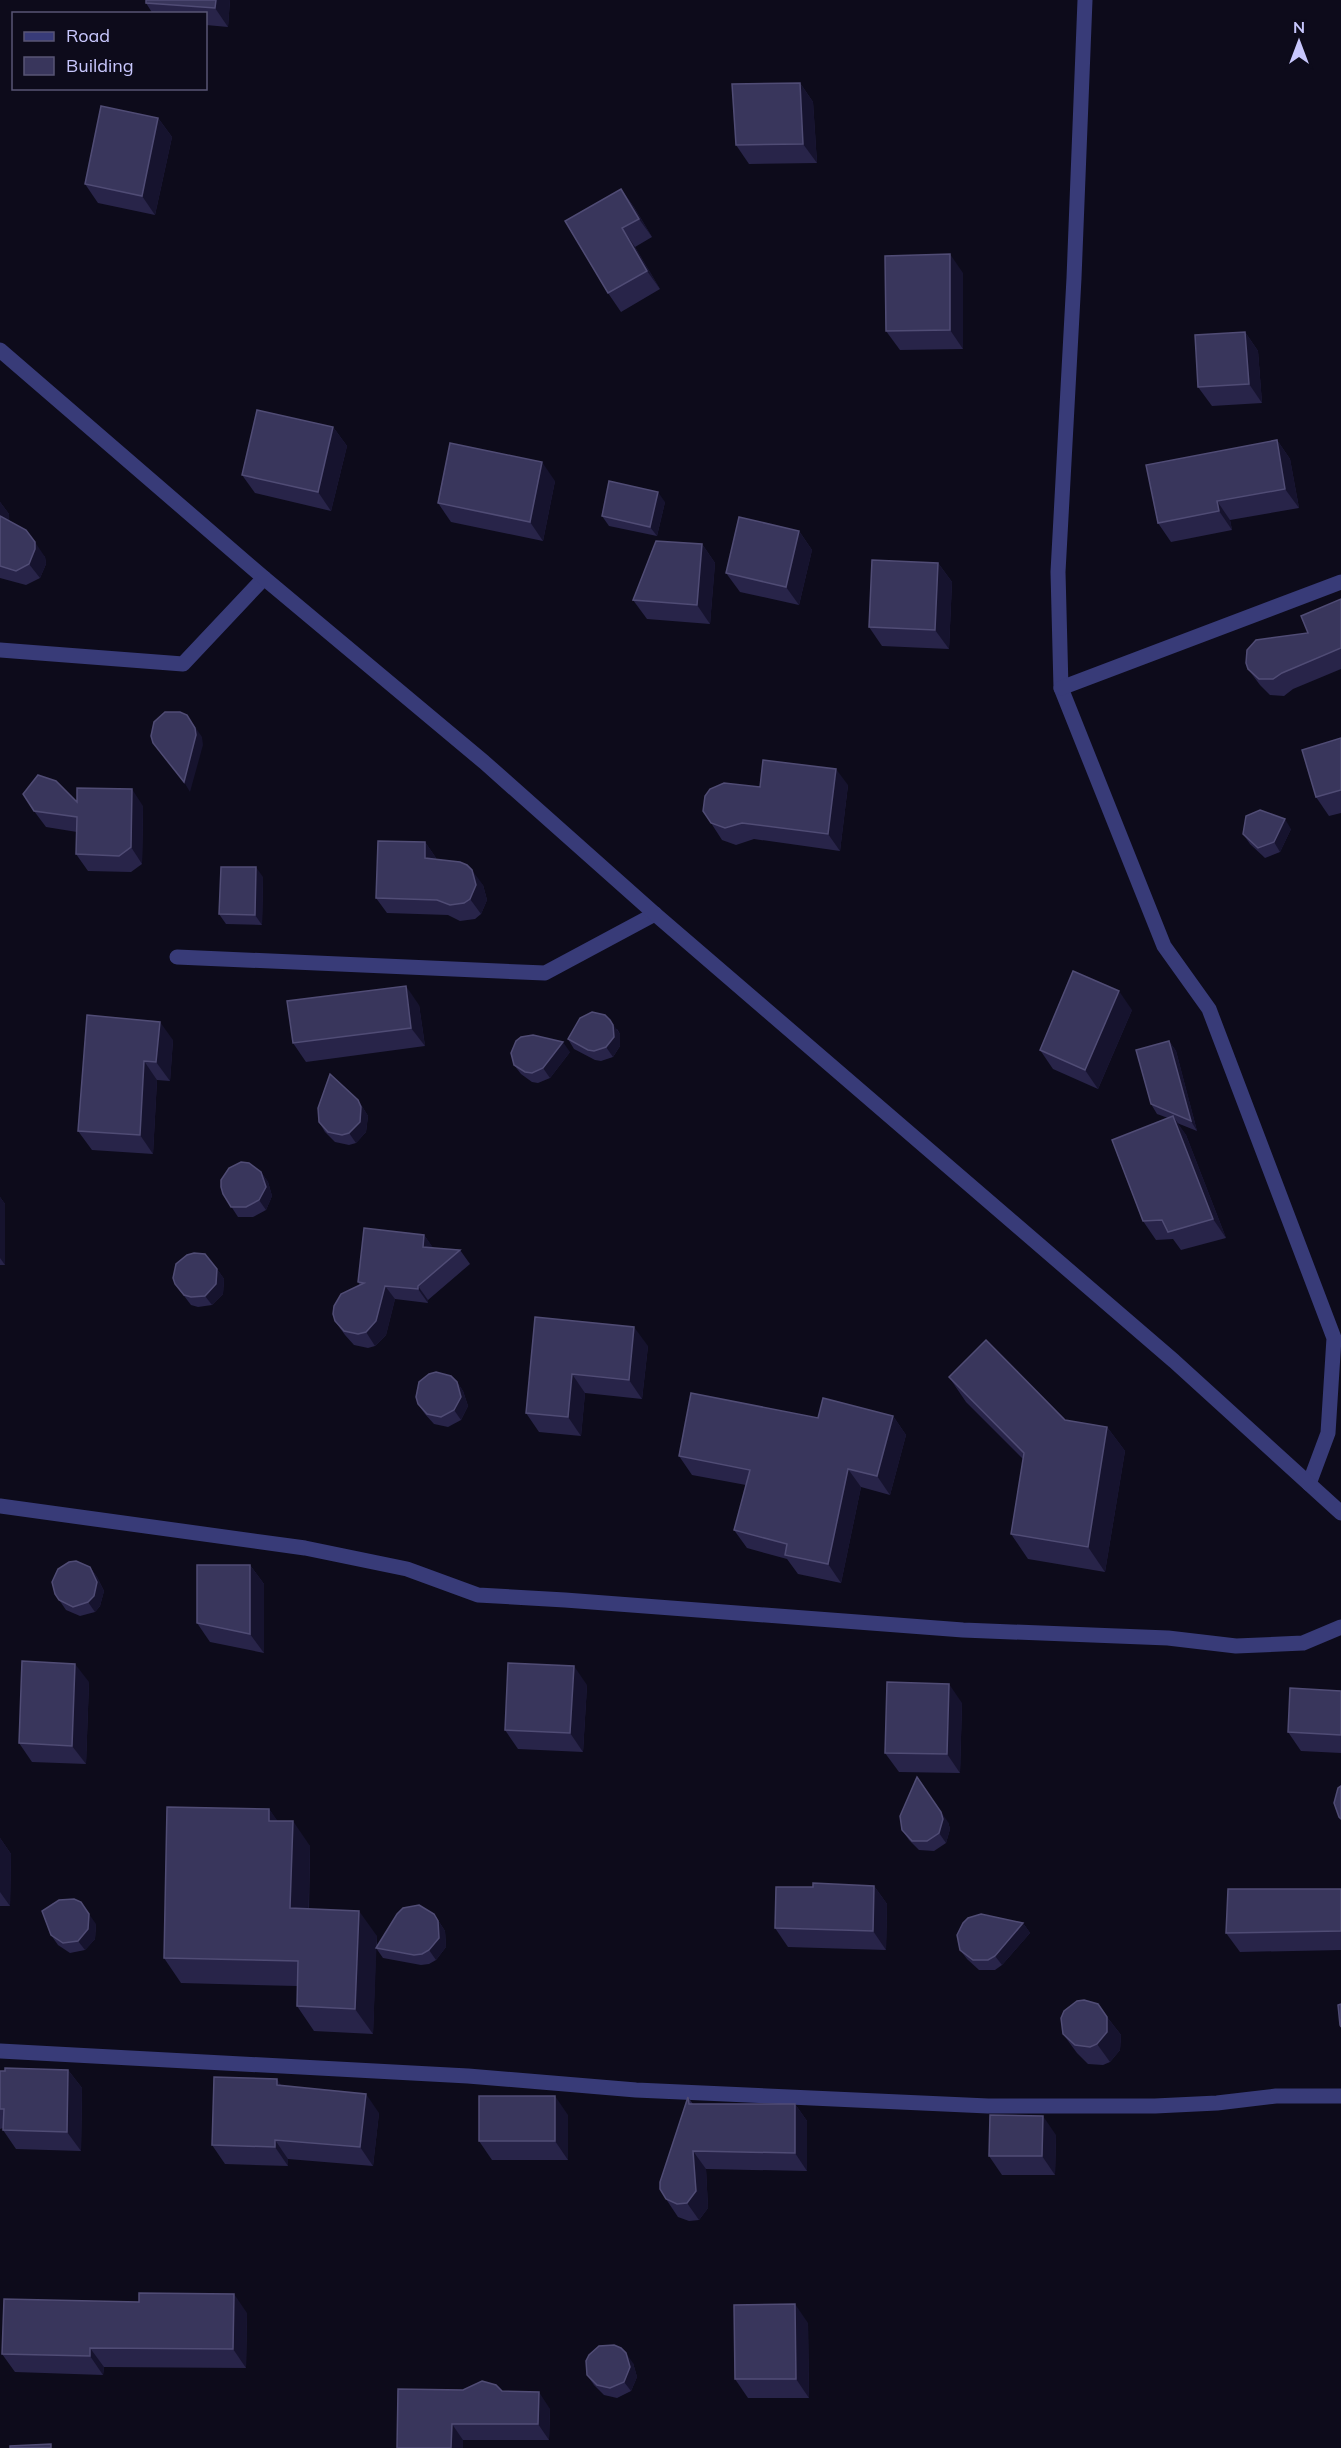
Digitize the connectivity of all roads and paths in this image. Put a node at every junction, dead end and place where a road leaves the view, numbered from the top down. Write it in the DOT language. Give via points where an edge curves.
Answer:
graph roads {
  1 [pos="1085,0"];
  2 [pos="0,350"];
  3 [pos="264,578"];
  4 [pos="1341,582"];
  5 [pos="0,650"];
  6 [pos="1061,687"];
  7 [pos="655,914"];
  8 [pos="177,957"];
  9 [pos="1309,1484"];
  10 [pos="0,1506"];
  11 [pos="1341,1513"];
  12 [pos="1341,1627"];
  13 [pos="0,2051"];
  14 [pos="1341,2096"];
  1 -- 6 [label="street" via="1058,572"];
  2 -- 3 [label="street"];
  3 -- 5 [label="street" via="183,664"];
  3 -- 7 [label="street" via="484,762"];
  4 -- 6 [label="street"];
  6 -- 9 [label="street" via="1164,946 1209,1009 1334,1338 1329,1433"];
  7 -- 8 [label="street" via="545,974"];
  7 -- 9 [label="street" via="1174,1361"];
  9 -- 11 [label="street"];
  10 -- 12 [label="street" via="305,1548 407,1569 478,1595 963,1630 1168,1638 1236,1646 1303,1642"];
  13 -- 14 [label="street" via="468,2076 636,2090 988,2106 1155,2106 1276,2096"];
}
